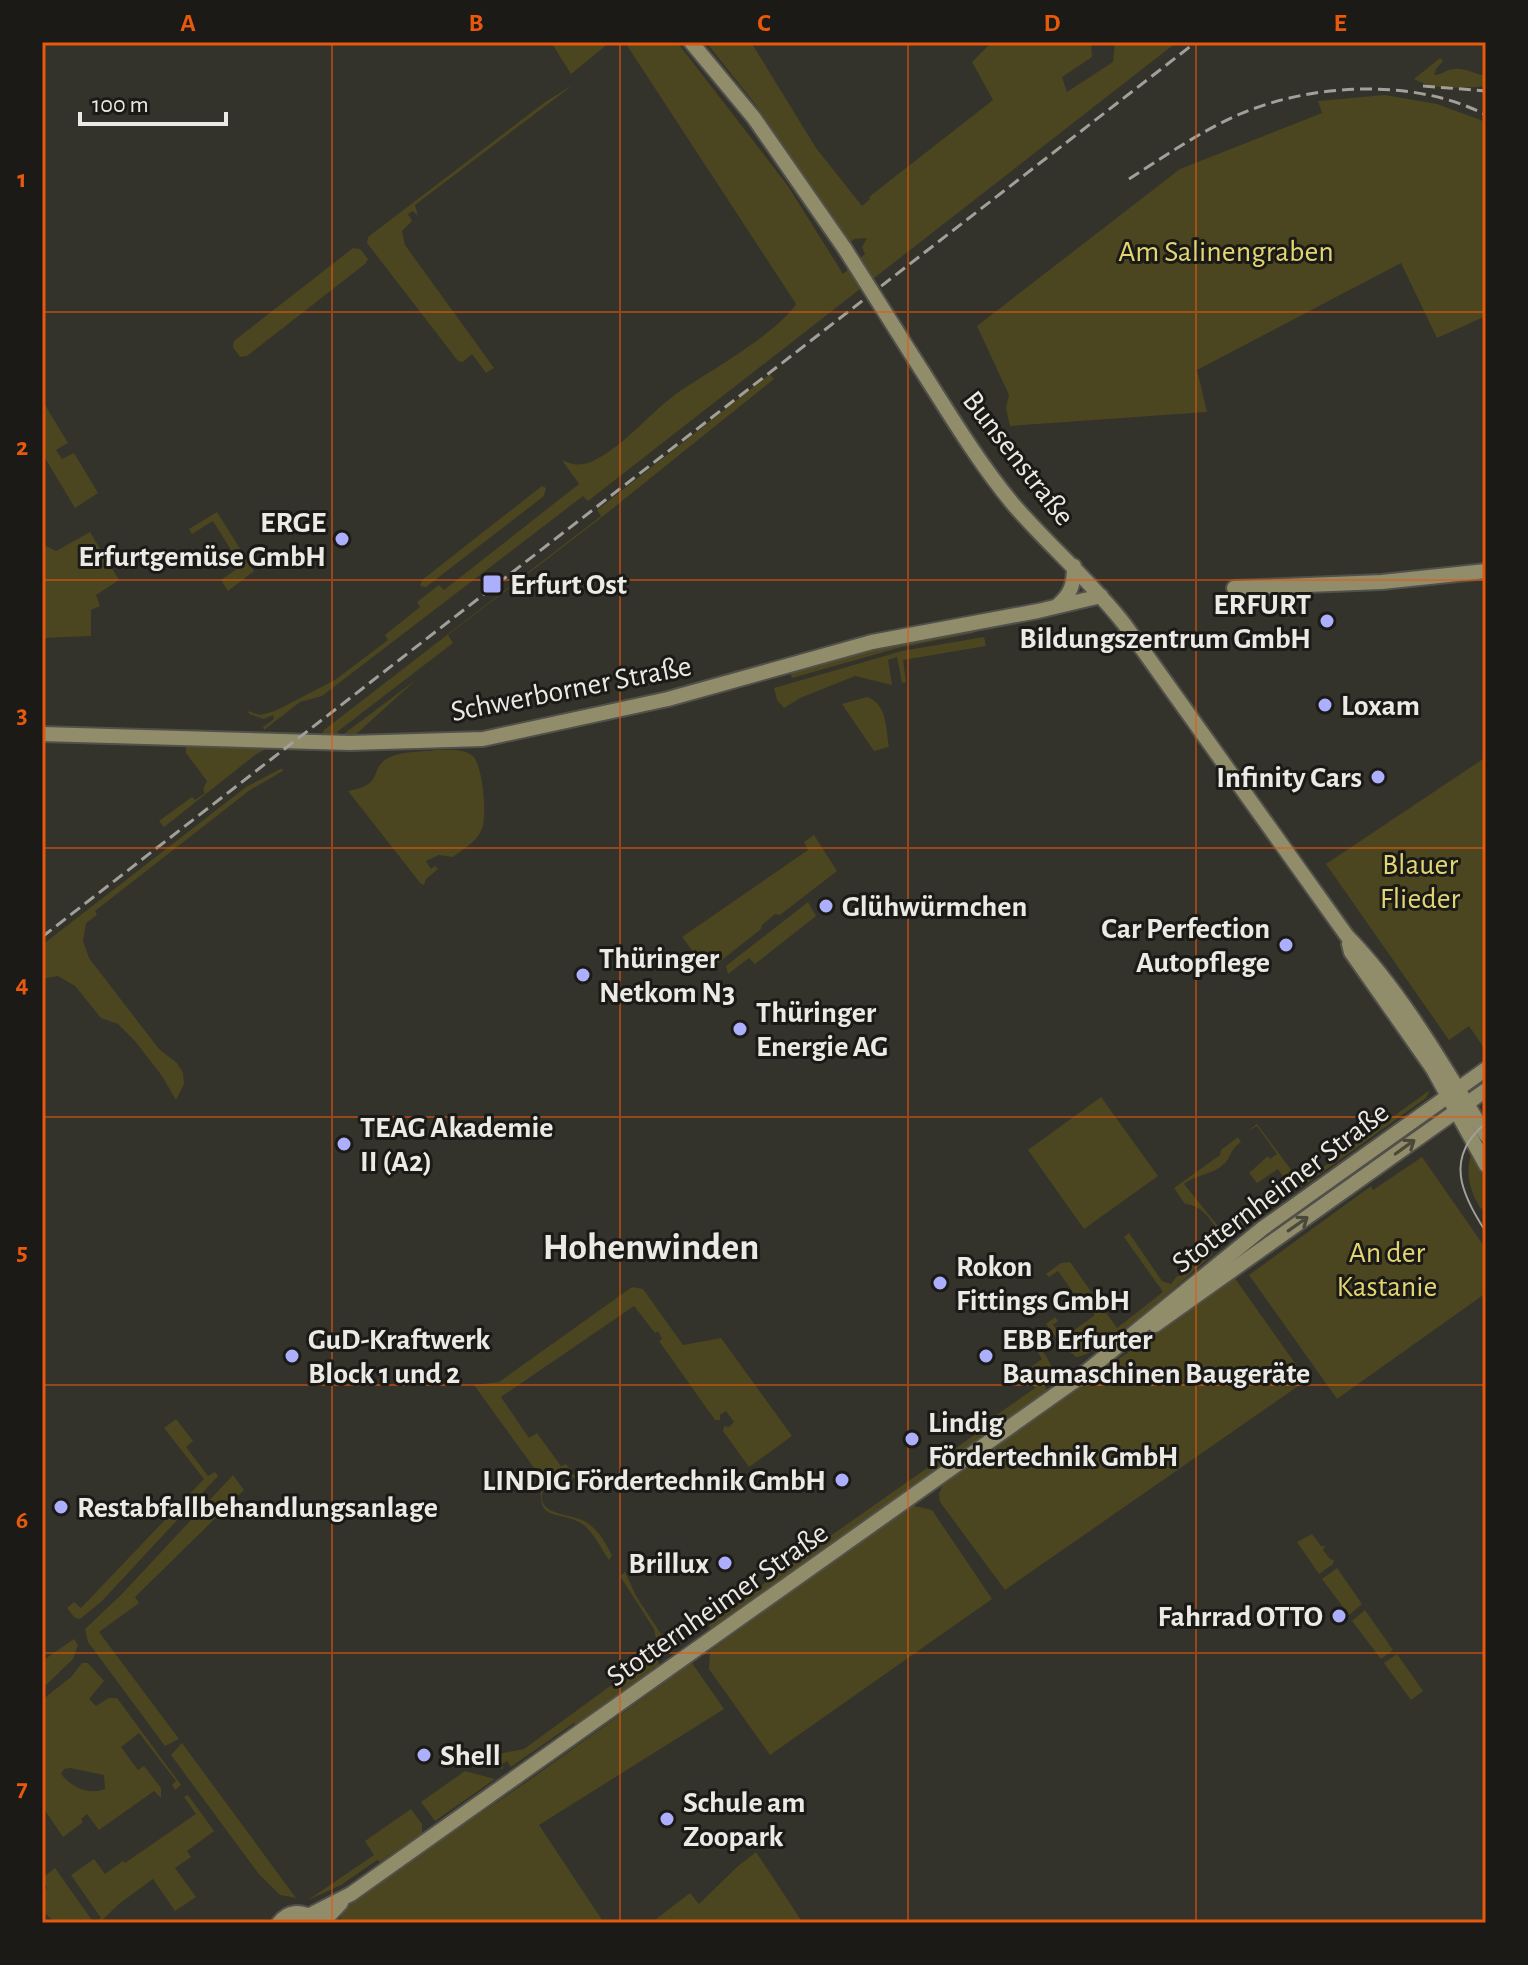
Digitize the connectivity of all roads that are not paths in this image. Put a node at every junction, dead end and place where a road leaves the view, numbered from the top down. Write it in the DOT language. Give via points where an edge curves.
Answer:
graph roads {
  1 [pos="691,42"];
  2 [pos="1074,566"];
  3 [pos="1486,571"];
  4 [pos="1234,588"];
  5 [pos="1101,596"];
  6 [pos="1057,607"];
  7 [pos="42,734"];
  8 [pos="1486,1069"];
  9 [pos="1486,1090"];
  10 [pos="1453,1092"];
  11 [pos="1460,1108"];
  12 [pos="1486,1135"];
  13 [pos="1486,1165"];
  14 [pos="1111,1353"];
  15 [pos="315,1921"];
  16 [pos="279,1923"];
  1 -- 2 [label="main road, Bunsenstraße, bridge" via="754,118 974,449 1021,512"];
  2 -- 5 [label="main road, Bunsenstraße"];
  2 -- 6 [label="main road" via="1073,586"];
  3 -- 4 [label="main road"];
  5 -- 6 [label="main road, Schwerborner Straße"];
  5 -- 10 [label="main road, Bunsenstraße" via="1368,958"];
  6 -- 7 [label="main road, Schwerborner Straße" via="872,642 668,699 483,739 350,743"];
  8 -- 10 [label="main road, Stotternheimer Straße"];
  9 -- 11 [label="main road, Stotternheimer Straße"];
  10 -- 11 [label="main road, Bunsenstraße"];
  10 -- 14 [label="main road, Stotternheimer Straße" via="1263,1228"];
  11 -- 12 [label="main road"];
  11 -- 13 [label="main road"];
  14 -- 11 [label="main road, Stotternheimer Straße, one-way"];
  14 -- 15 [label="main road, Stotternheimer Straße"];
  15 -- 16 [label="main road" via="293,1913"];
}
